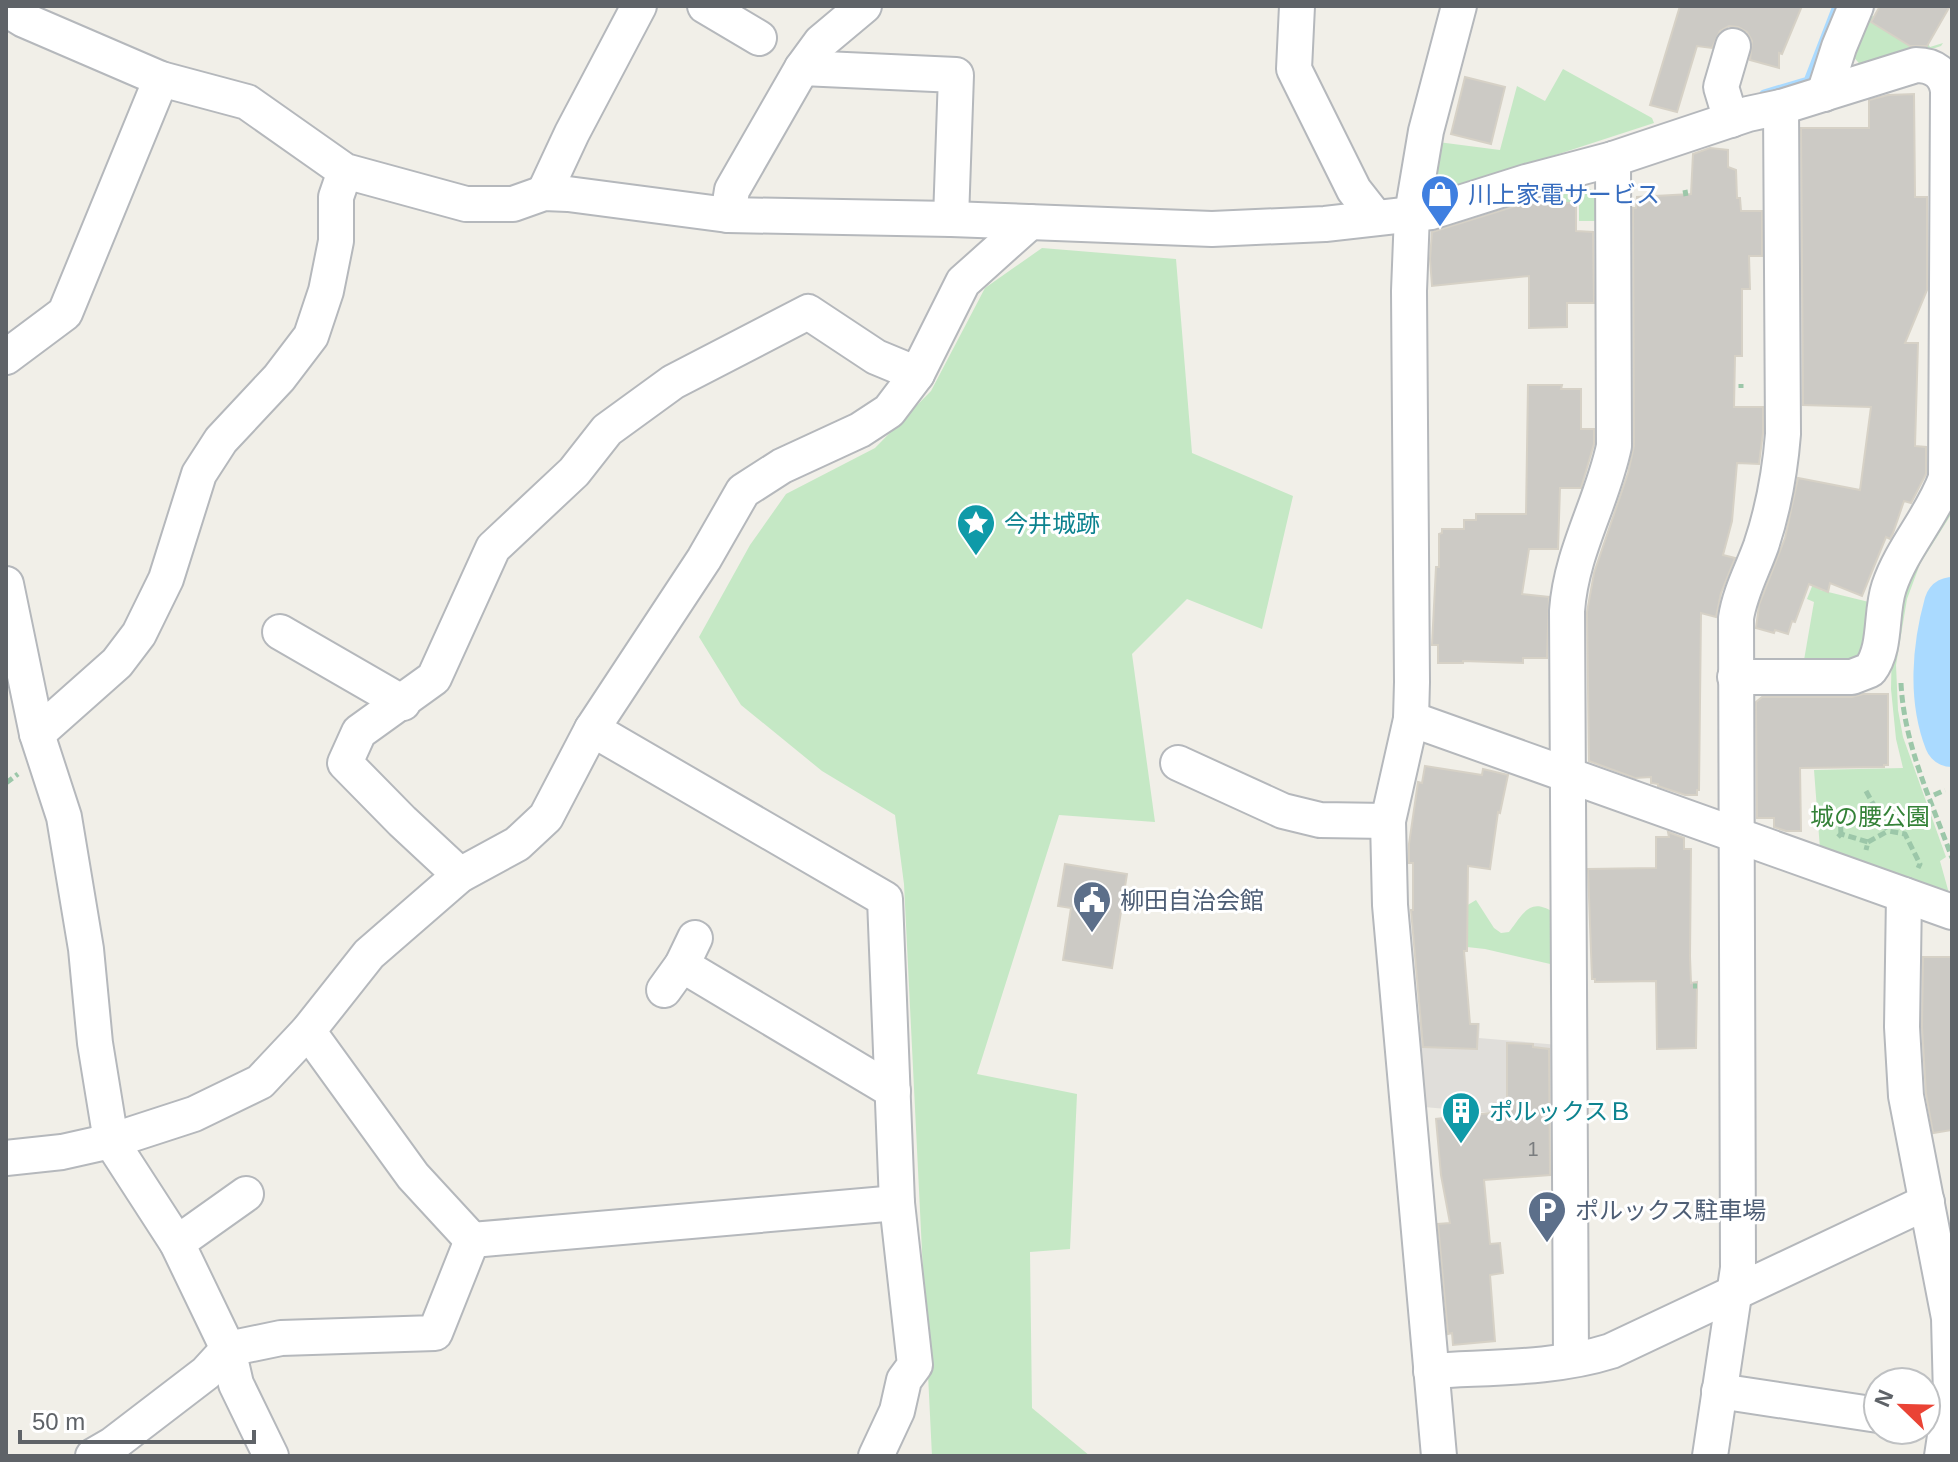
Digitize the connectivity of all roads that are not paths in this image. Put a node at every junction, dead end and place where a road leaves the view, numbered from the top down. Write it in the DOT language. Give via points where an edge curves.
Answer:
graph roads {
  1 [pos="639,6"];
  2 [pos="705,6"];
  3 [pos="864,6"];
  4 [pos="1297,6"];
  5 [pos="1459,6"];
  6 [pos="1856,6"];
  7 [pos="6,9"];
  8 [pos="759,38"];
  9 [pos="1733,46"];
  10 [pos="802,68"];
  11 [pos="161,79"];
  12 [pos="1824,94"];
  13 [pos="1781,107"];
  14 [pos="1727,108"];
  15 [pos="1613,159"];
  16 [pos="345,171"];
  17 [pos="544,193"];
  18 [pos="1412,214"];
  19 [pos="728,215"];
  20 [pos="1376,218"];
  21 [pos="951,219"];
  22 [pos="1030,222"];
  23 [pos="6,357"];
  24 [pos="917,374"];
  25 [pos="6,584"];
  26 [pos="280,632"];
  27 [pos="1735,677"];
  28 [pos="403,703"];
  29 [pos="1411,719"];
  30 [pos="592,729"];
  31 [pos="37,734"];
  32 [pos="1178,763"];
  33 [pos="1568,775"];
  34 [pos="1388,821"];
  35 [pos="1735,834"];
  36 [pos="460,875"];
  37 [pos="1909,885"];
  38 [pos="1952,912"];
  39 [pos="680,964"];
  40 [pos="308,1031"];
  41 [pos="893,1091"];
  42 [pos="111,1141"];
  43 [pos="6,1158"];
  44 [pos="246,1194"];
  45 [pos="1927,1202"];
  46 [pos="897,1203"];
  47 [pos="472,1240"];
  48 [pos="177,1243"];
  49 [pos="1733,1295"];
  50 [pos="228,1349"];
  51 [pos="1571,1359"];
  52 [pos="1431,1371"];
  53 [pos="1719,1391"];
  54 [pos="1862,1413"];
  55 [pos="1942,1422"];
  56 [pos="93,1456"];
  57 [pos="271,1456"];
  58 [pos="876,1456"];
  59 [pos="1439,1456"];
  60 [pos="1710,1456"];
  1 -- 17 [label="street"];
  2 -- 8 [label="street"];
  3 -- 10 [label="street" via="821,42"];
  4 -- 20 [label="street" via="1294,69 1354,190"];
  5 -- 18 [label="street" via="1426,131"];
  6 -- 12 [label="street"];
  7 -- 11 [label="street"];
  9 -- 14 [label="street" via="1721,87"];
  10 -- 19 [label="street" via="732,190"];
  10 -- 21 [label="street" via="956,75"];
  11 -- 16 [label="street" via="247,102"];
  11 -- 23 [label="street" via="65,313"];
  12 -- 13 [label="street"];
  12 -- 27 [label="street" via="1916,65 1932,67 1947,83 1948,467 1943,489 1893,576 1879,655 1870,670 1852,677"];
  13 -- 14 [label="street"];
  13 -- 27 [label="street" via="1781,454 1762,544 1738,602"];
  14 -- 15 [label="street"];
  15 -- 18 [label="street"];
  15 -- 33 [label="street" via="1614,446 1569,592"];
  16 -- 17 [label="street" via="466,204 513,204"];
  16 -- 31 [label="street" via="336,197 336,241 326,291 311,336 221,440 199,474 166,579 139,634 117,663"];
  17 -- 19 [label="street"];
  18 -- 20 [label="street"];
  18 -- 29 [label="street"];
  19 -- 21 [label="street"];
  20 -- 22 [label="street" via="1212,229"];
  21 -- 22 [label="street"];
  22 -- 24 [label="street" via="963,282"];
  24 -- 28 [label="street" via="876,357 808,312 673,382 607,430 574,472 493,548 434,678"];
  24 -- 30 [label="street" via="889,411 743,491"];
  25 -- 31 [label="street"];
  26 -- 28 [label="street"];
  27 -- 35 [label="street"];
  28 -- 36 [label="street" via="359,732 345,763"];
  29 -- 33 [label="street"];
  29 -- 34 [label="street"];
  30 -- 36 [label="street" via="546,817 517,844"];
  30 -- 41 [label="street" via="885,899"];
  31 -- 42 [label="street" via="64,817"];
  32 -- 34 [label="street" via="1283,811 1320,820"];
  33 -- 35 [label="street"];
  33 -- 51 [label="street"];
  34 -- 52 [label="street" via="1389,891"];
  35 -- 37 [label="street"];
  35 -- 49 [label="street" via="1738,1268"];
  36 -- 40 [label="street" via="369,954"];
  37 -- 38 [label="street"];
  37 -- 45 [label="street" via="1903,1071"];
  39 -- 41 [label="street"];
  40 -- 42 [label="street" via="260,1082 194,1114"];
  40 -- 47 [label="street" via="413,1176"];
  41 -- 46 [label="street"];
  42 -- 43 [label="street"];
  42 -- 48 [label="street"];
  44 -- 48 [label="street"];
  45 -- 49 [label="street"];
  45 -- 55 [label="street" via="1949,1318 1951,1396"];
  46 -- 47 [label="street"];
  46 -- 58 [label="street" via="915,1365 904,1380 897,1411"];
  47 -- 50 [label="street" via="435,1333 281,1338"];
  48 -- 50 [label="street"];
  49 -- 51 [label="street" via="1611,1351"];
  49 -- 53 [label="street"];
  50 -- 56 [label="street" via="206,1373"];
  50 -- 57 [label="street" via="236,1384"];
  51 -- 52 [label="street"];
  52 -- 59 [label="street"];
  53 -- 54 [label="street"];
  53 -- 60 [label="street"];
}
